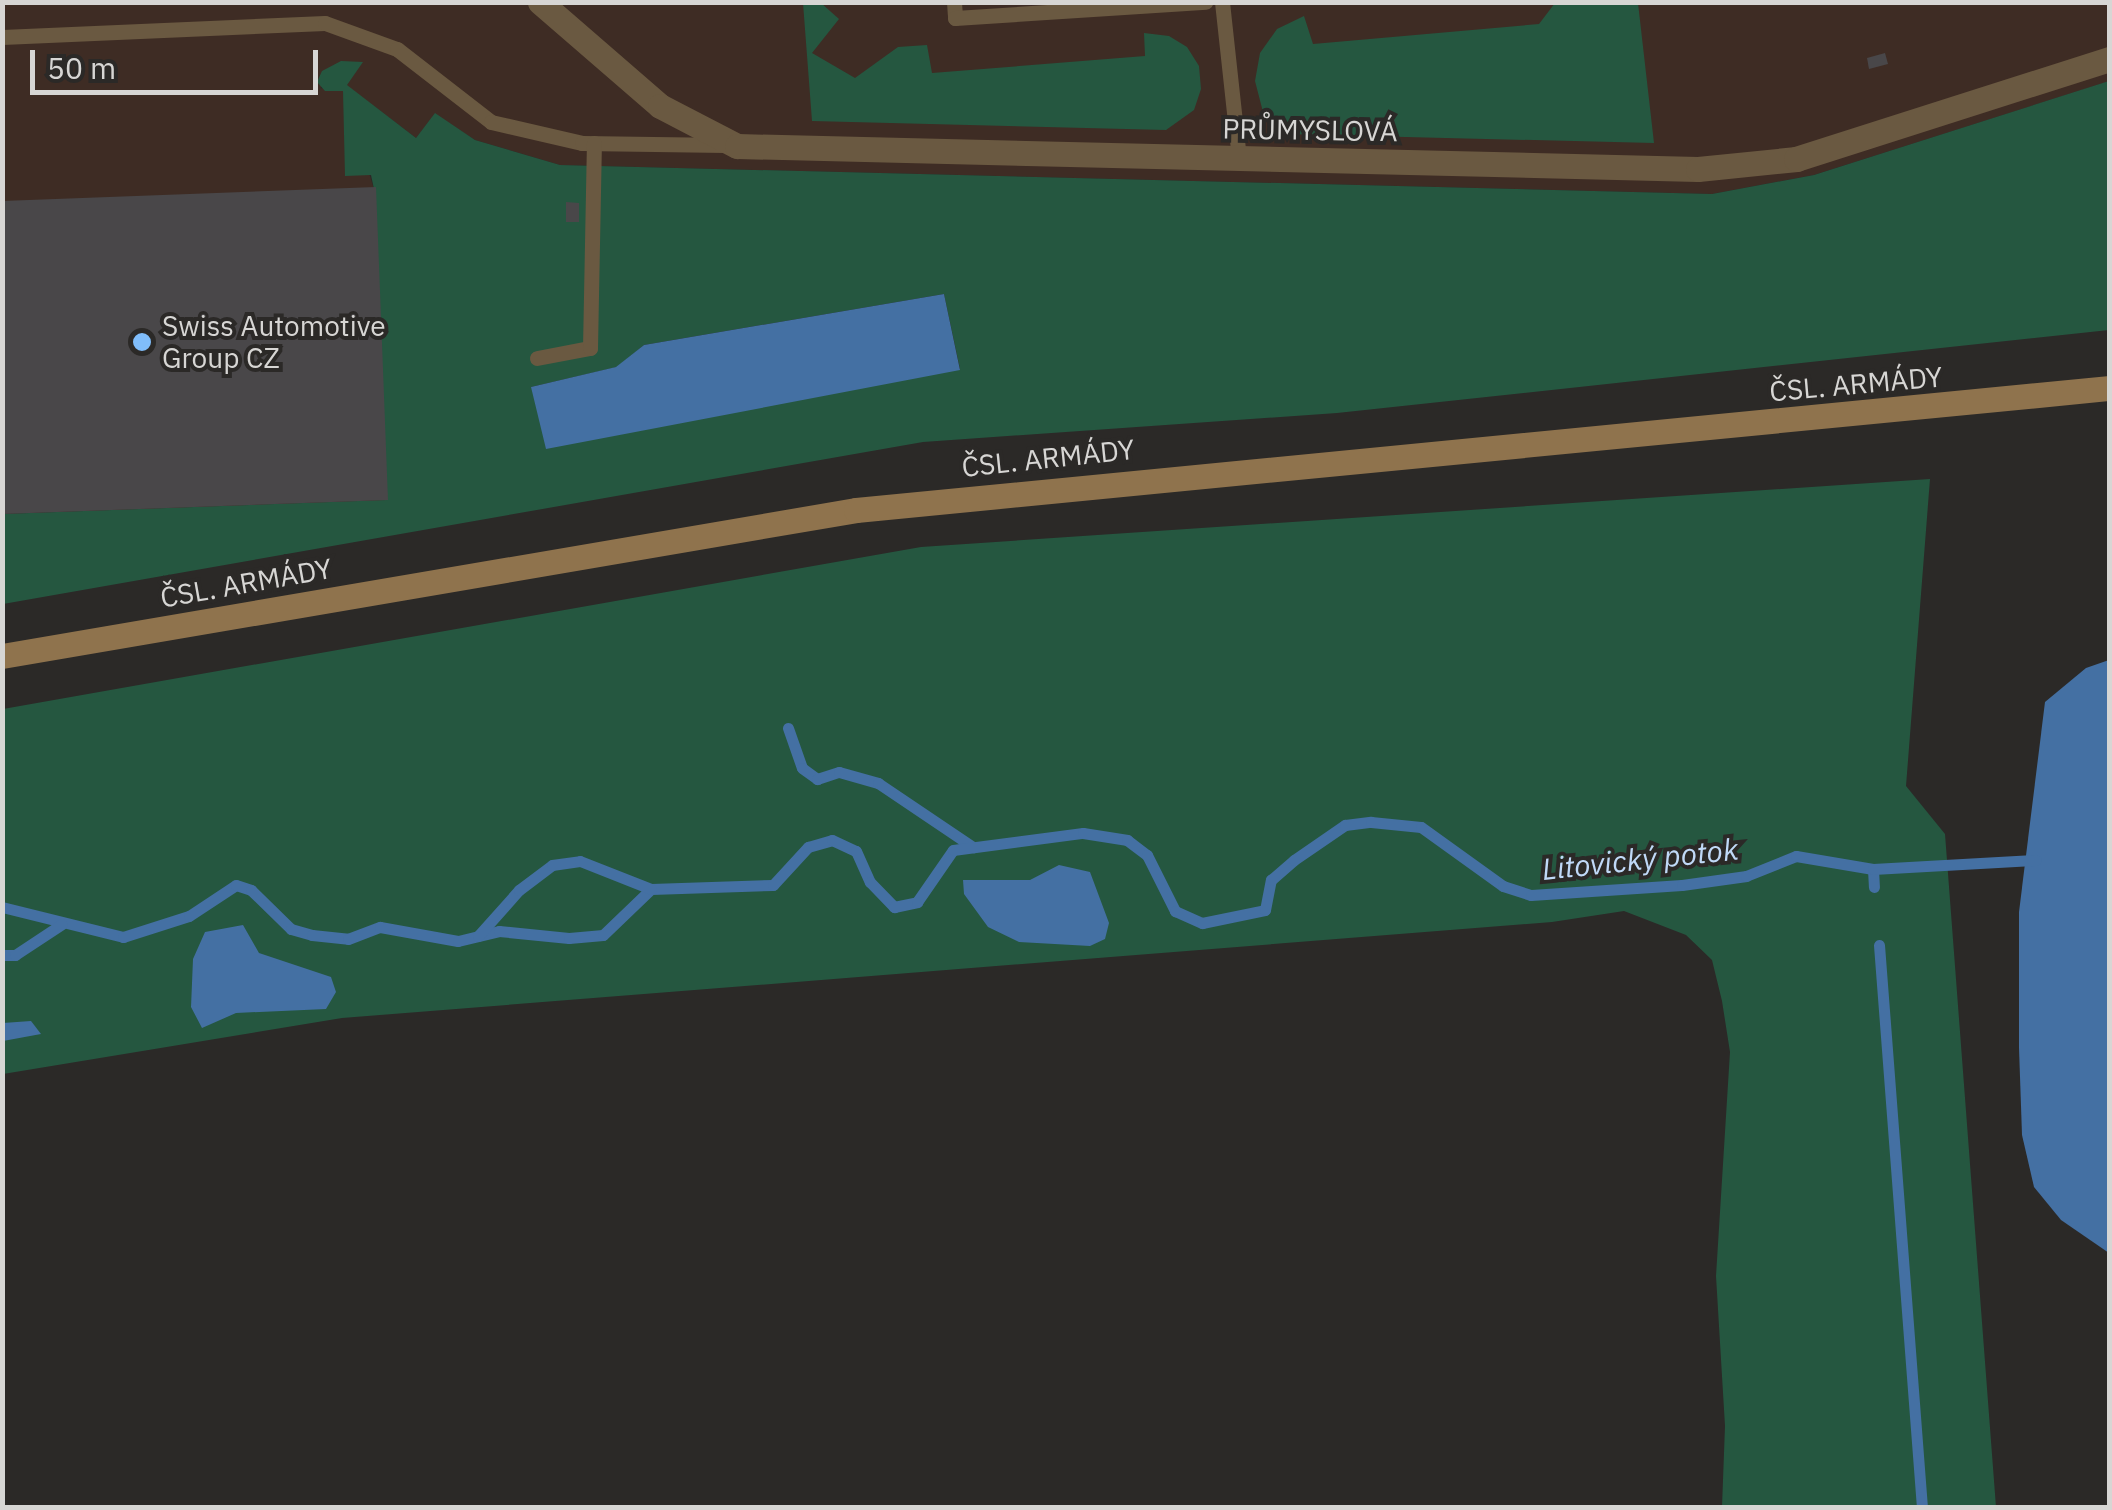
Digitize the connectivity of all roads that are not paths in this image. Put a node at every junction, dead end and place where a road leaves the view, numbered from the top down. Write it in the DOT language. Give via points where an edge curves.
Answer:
graph roads {
  1 [pos="540,2"];
  2 [pos="954,2"];
  3 [pos="1205,2"];
  4 [pos="1222,2"];
  5 [pos="2,37"];
  6 [pos="2110,59"];
  7 [pos="594,143"];
  8 [pos="736,146"];
  9 [pos="1238,158"];
  10 [pos="537,358"];
  11 [pos="2110,388"];
  12 [pos="2,656"];
  1 -- 8 [label="street, PRŮMYSLOVÁ" via="660,106"];
  2 -- 3 [label="lane" via="955,18"];
  4 -- 9 [label="lane"];
  5 -- 7 [label="lane" via="325,24 397,48 491,122"];
  6 -- 9 [label="street, PRŮMYSLOVÁ" via="1796,159 1698,169"];
  7 -- 8 [label="lane"];
  7 -- 10 [label="lane" via="590,348"];
  8 -- 9 [label="street, PRŮMYSLOVÁ"];
  11 -- 12 [label="main road, ČSL. ARMÁDY" via="856,510"];
}
